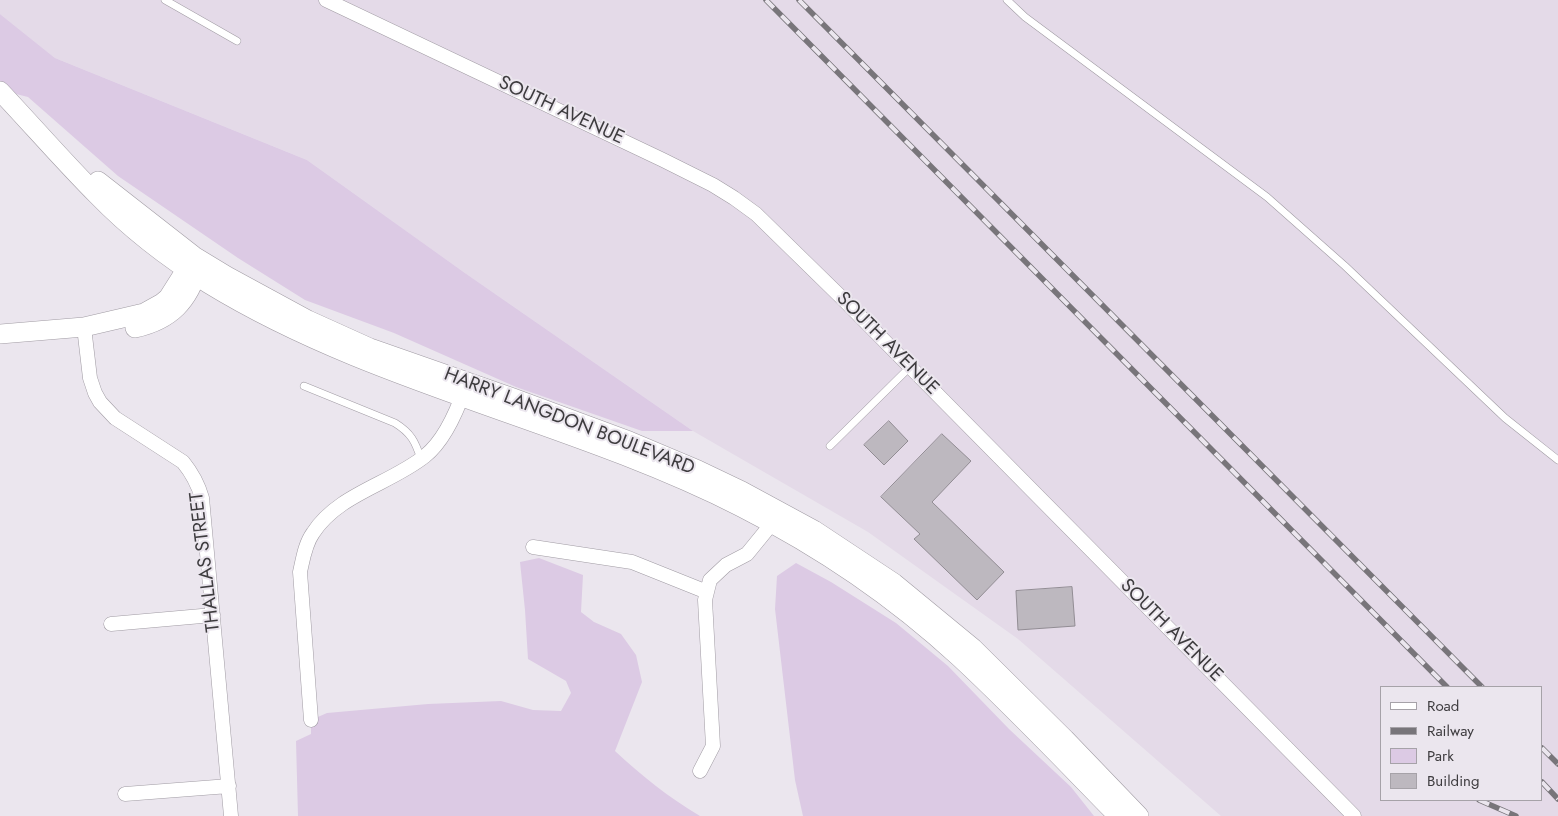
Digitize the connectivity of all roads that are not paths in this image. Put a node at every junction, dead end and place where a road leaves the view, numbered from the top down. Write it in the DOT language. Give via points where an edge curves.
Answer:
graph roads {
  1 [pos="165,0"];
  2 [pos="326,0"];
  3 [pos="1007,0"];
  4 [pos="237,41"];
  5 [pos="0,91"];
  6 [pos="58,152"];
  7 [pos="162,251"];
  8 [pos="195,268"];
  9 [pos="222,291"];
  10 [pos="176,298"];
  11 [pos="84,327"];
  12 [pos="0,334"];
  13 [pos="910,367"];
  14 [pos="304,386"];
  15 [pos="465,390"];
  16 [pos="830,446"];
  17 [pos="421,459"];
  18 [pos="1558,460"];
  19 [pos="777,518"];
  20 [pos="533,547"];
  21 [pos="707,592"];
  22 [pos="213,615"];
  23 [pos="111,624"];
  24 [pos="312,720"];
  25 [pos="700,770"];
  26 [pos="229,786"];
  27 [pos="125,794"];
  28 [pos="231,816"];
  29 [pos="1118,816"];
  30 [pos="1139,816"];
  31 [pos="1354,816"];
  1 -- 4 [label="lane"];
  2 -- 13 [label="street, SOUTH AVENUE" via="663,160 734,198 756,214"];
  3 -- 18 [label="lane" via="1025,17 1267,197 1345,266 1505,418"];
  5 -- 6 [label="main road, HARRY LANGDON BOULEVARD"];
  6 -- 7 [label="main road, HARRY LANGDON BOULEVARD" via="98,196"];
  6 -- 8 [label="main road, HARRY LANGDON BOULEVARD" via="172,240"];
  7 -- 8 [label="main road, HARRY LANGDON BOULEVARD"];
  7 -- 10 [label="main road" via="167,259"];
  8 -- 9 [label="main road, HARRY LANGDON BOULEVARD"];
  8 -- 10 [label="main road"];
  8 -- 15 [label="main road, HARRY LANGDON BOULEVARD" via="245,286 336,334"];
  9 -- 10 [label="main road" via="200,290"];
  9 -- 15 [label="main road, HARRY LANGDON BOULEVARD" via="321,342"];
  10 -- 11 [label="main road" via="169,314 144,326 122,329"];
  11 -- 12 [label="main road"];
  11 -- 22 [label="street, THALLAS STREET" via="90,378 100,402 115,418 182,462 197,483 202,498"];
  13 -- 16 [label="lane"];
  13 -- 31 [label="street, SOUTH AVENUE"];
  14 -- 17 [label="lane" via="404,428"];
  15 -- 17 [label="street" via="446,432"];
  15 -- 19 [label="main road, HARRY LANGDON BOULEVARD" via="741,507"];
  17 -- 24 [label="street" via="326,517 312,533 305,548 300,572"];
  19 -- 21 [label="street" via="747,554 726,565 710,580"];
  19 -- 29 [label="main road, HARRY LANGDON BOULEVARD" via="872,586 958,656"];
  19 -- 30 [label="main road, HARRY LANGDON BOULEVARD" via="839,546 894,583 973,648"];
  20 -- 21 [label="street" via="632,562"];
  21 -- 25 [label="street" via="713,746"];
  22 -- 23 [label="street"];
  22 -- 26 [label="street, THALLAS STREET"];
  26 -- 27 [label="street"];
  26 -- 28 [label="street, THALLAS STREET"];
}
